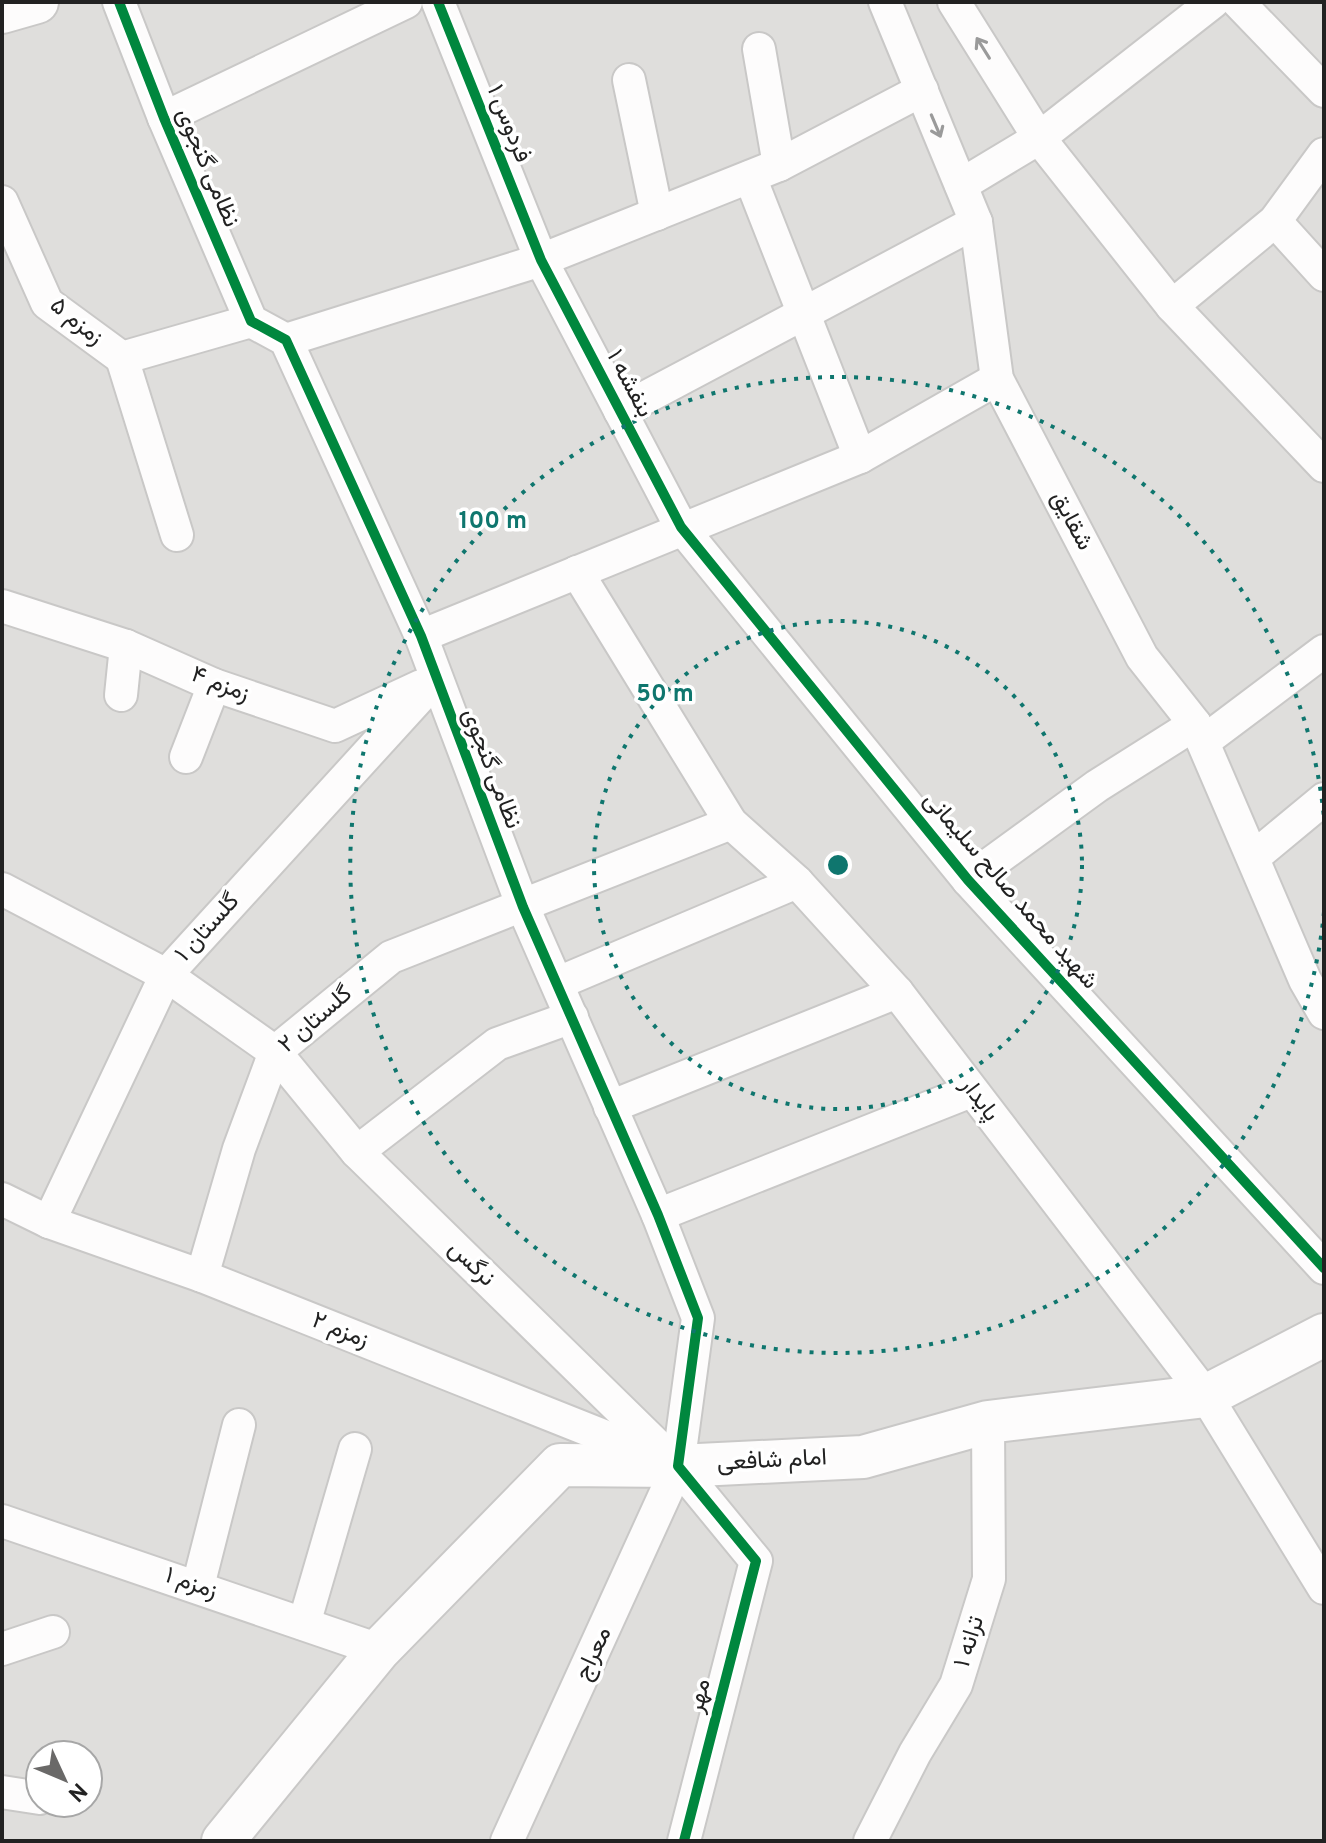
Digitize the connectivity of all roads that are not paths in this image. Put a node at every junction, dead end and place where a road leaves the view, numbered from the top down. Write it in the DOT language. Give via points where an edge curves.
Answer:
graph roads {
  1 [pos="37,2"];
  2 [pos="119,2"];
  3 [pos="406,2"];
  4 [pos="438,2"];
  5 [pos="885,2"];
  6 [pos="954,2"];
  7 [pos="1213,2"];
  8 [pos="1238,2"];
  9 [pos="2,12"];
  10 [pos="759,49"];
  11 [pos="629,80"];
  12 [pos="922,90"];
  13 [pos="1324,91"];
  14 [pos="164,118"];
  15 [pos="1039,138"];
  16 [pos="1324,154"];
  17 [pos="765,171"];
  18 [pos="961,185"];
  19 [pos="2,202"];
  20 [pos="657,214"];
  21 [pos="1275,221"];
  22 [pos="976,222"];
  23 [pos="541,260"];
  24 [pos="1324,275"];
  25 [pos="1172,306"];
  26 [pos="806,312"];
  27 [pos="251,321"];
  28 [pos="286,340"];
  29 [pos="122,358"];
  30 [pos="997,379"];
  31 [pos="620,411"];
  32 [pos="860,457"];
  33 [pos="1324,466"];
  34 [pos="681,527"];
  35 [pos="177,535"];
  36 [pos="577,572"];
  37 [pos="2,606"];
  38 [pos="421,636"];
  39 [pos="126,646"];
  40 [pos="1324,651"];
  41 [pos="435,680"];
  42 [pos="214,685"];
  43 [pos="121,695"];
  44 [pos="1199,733"];
  45 [pos="186,757"];
  46 [pos="1324,799"];
  47 [pos="731,823"];
  48 [pos="1254,857"];
  49 [pos="968,880"];
  50 [pos="797,882"];
  51 [pos="2,889"];
  52 [pos="523,907"];
  53 [pos="1315,972"];
  54 [pos="166,975"];
  55 [pos="558,983"];
  56 [pos="897,992"];
  57 [pos="1324,1013"];
  58 [pos="572,1017"];
  59 [pos="275,1052"];
  60 [pos="971,1091"];
  61 [pos="610,1107"];
  62 [pos="357,1152"];
  63 [pos="2,1199"];
  64 [pos="658,1215"];
  65 [pos="49,1222"];
  66 [pos="1324,1268"];
  67 [pos="202,1276"];
  68 [pos="1324,1335"];
  69 [pos="1206,1396"];
  70 [pos="988,1422"];
  71 [pos="239,1425"];
  72 [pos="355,1449"];
  73 [pos="678,1466"];
  74 [pos="2,1521"];
  75 [pos="198,1586"];
  76 [pos="1324,1588"];
  77 [pos="304,1624"];
  78 [pos="53,1632"];
  79 [pos="2,1649"];
  80 [pos="379,1650"];
  81 [pos="2,1792"];
  82 [pos="24,1795"];
  83 [pos="223,1841"];
  84 [pos="507,1841"];
  85 [pos="684,1841"];
  86 [pos="870,1841"];
  1 -- 9 [label="street"];
  2 -- 14 [label="street, نظامی گنجوی"];
  3 -- 14 [label="street"];
  4 -- 23 [label="street, فردوس ۱"];
  5 -- 12 [label="street, شقایق"];
  15 -- 6 [label="street, one-way"];
  7 -- 15 [label="street"];
  8 -- 13 [label="street"];
  10 -- 17 [label="street"];
  11 -- 20 [label="street"];
  12 -- 17 [label="street"];
  12 -- 18 [label="street, شقایق, one-way"];
  14 -- 27 [label="street, نظامی گنجوی"];
  15 -- 18 [label="street"];
  15 -- 25 [label="street"];
  16 -- 21 [label="street"];
  17 -- 20 [label="street"];
  17 -- 26 [label="street"];
  18 -- 22 [label="street, شقایق"];
  19 -- 29 [label="street, زمزم ۵" via="47,303"];
  20 -- 23 [label="street"];
  21 -- 24 [label="street"];
  21 -- 25 [label="street"];
  22 -- 26 [label="street"];
  22 -- 30 [label="street, شقایق"];
  23 -- 28 [label="street"];
  23 -- 31 [label="street, بنفشه ۱"];
  25 -- 33 [label="street"];
  26 -- 31 [label="street"];
  26 -- 32 [label="street"];
  27 -- 28 [label="street"];
  27 -- 29 [label="street, زمزم ۵"];
  28 -- 38 [label="street, نظامی گنجوی"];
  29 -- 35 [label="street"];
  30 -- 32 [label="street"];
  30 -- 44 [label="street, شقایق" via="1142,657"];
  31 -- 34 [label="street, بنفشه ۱"];
  32 -- 34 [label="street"];
  34 -- 36 [label="street"];
  34 -- 49 [label="street, شهید محمد صالح سلیمانی"];
  36 -- 38 [label="street"];
  36 -- 47 [label="street, پایدار"];
  37 -- 39 [label="street, زمزم ۴"];
  38 -- 41 [label="street, نظامی گنجوی"];
  39 -- 42 [label="street, زمزم ۴"];
  39 -- 43 [label="street"];
  40 -- 44 [label="street"];
  41 -- 42 [label="street, زمزم ۴" via="335,726"];
  41 -- 52 [label="street, نظامی گنجوی"];
  41 -- 54 [label="street, گلستان ۱"];
  42 -- 45 [label="street"];
  44 -- 48 [label="street, شقایق"];
  44 -- 49 [label="street" via="1097,786"];
  46 -- 48 [label="street"];
  47 -- 50 [label="street, پایدار"];
  47 -- 52 [label="street, گلستان ۲"];
  48 -- 53 [label="street, شقایق"];
  49 -- 66 [label="street, شهید محمد صالح سلیمانی"];
  50 -- 55 [label="street"];
  50 -- 56 [label="street, پایدار"];
  51 -- 54 [label="street, نرگس"];
  52 -- 55 [label="street, نظامی گنجوی"];
  52 -- 59 [label="street, گلستان ۲" via="391,957"];
  53 -- 57 [label="street, شقایق"];
  54 -- 59 [label="street, نرگس"];
  54 -- 65 [label="street, گلستان ۱"];
  55 -- 58 [label="street, نظامی گنجوی"];
  56 -- 60 [label="street, پایدار"];
  56 -- 61 [label="street"];
  58 -- 61 [label="street, نظامی گنجوی"];
  58 -- 62 [label="street" via="497,1044"];
  59 -- 62 [label="street, نرگس"];
  59 -- 67 [label="street, گلستان ۲" via="239,1149"];
  60 -- 64 [label="street"];
  60 -- 69 [label="street, پایدار"];
  61 -- 64 [label="street, نظامی گنجوی"];
  62 -- 73 [label="street, نرگس"];
  63 -- 65 [label="street, زمزم ۲"];
  64 -- 73 [label="street, نظامی گنجوی" via="698,1318"];
  65 -- 67 [label="street, زمزم ۲"];
  67 -- 73 [label="street, زمزم ۲"];
  68 -- 69 [label="street, امام شافعی"];
  69 -- 70 [label="street, امام شافعی"];
  69 -- 76 [label="street, پایدار"];
  70 -- 73 [label="street, امام شافعی" via="863,1457"];
  70 -- 86 [label="street, ترانه ۱" via="989,1579 956,1685"];
  71 -- 75 [label="street"];
  72 -- 77 [label="street"];
  73 -- 80 [label="street, امام شافعی" via="560,1465"];
  73 -- 84 [label="street, معراج"];
  73 -- 85 [label="street, مهر" via="756,1561"];
  74 -- 75 [label="street, زمزم ۱"];
  75 -- 77 [label="street, زمزم ۱"];
  77 -- 80 [label="street, زمزم ۱"];
  78 -- 79 [label="street"];
  80 -- 83 [label="street, امام شافعی"];
  81 -- 82 [label="street"];
}
